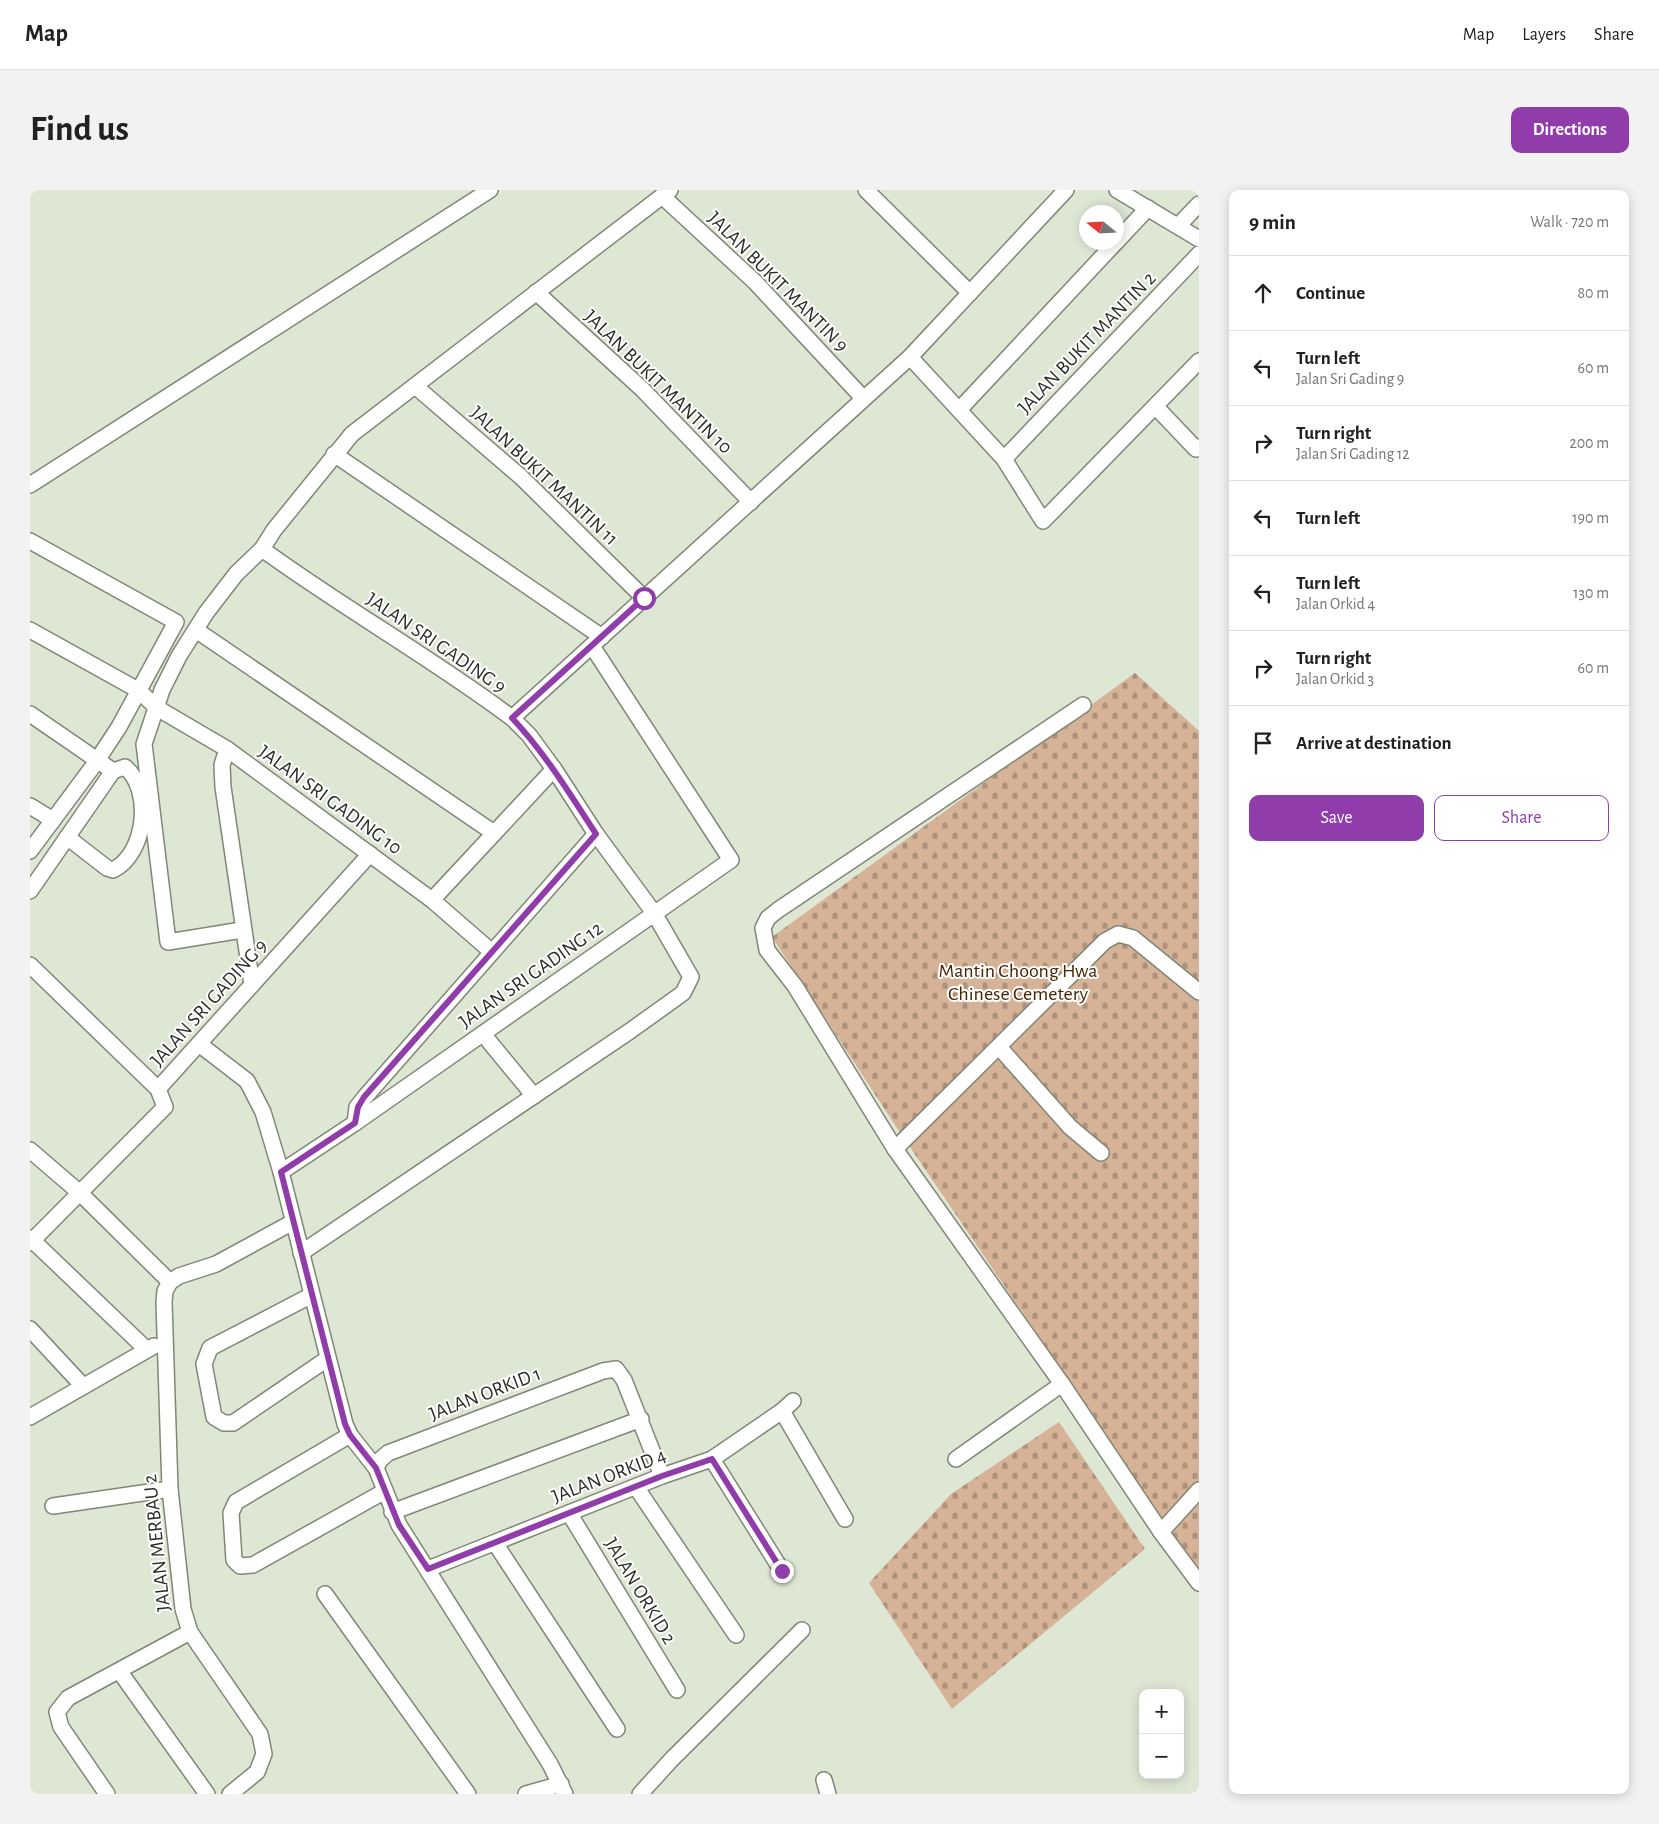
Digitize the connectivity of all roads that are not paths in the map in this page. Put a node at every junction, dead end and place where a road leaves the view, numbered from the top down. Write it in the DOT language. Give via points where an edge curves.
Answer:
graph roads {
  1 [pos="490,190"];
  2 [pos="866,190"];
  3 [pos="1065,190"];
  4 [pos="1118,190"];
  5 [pos="666,193"];
  6 [pos="1199,204"];
  7 [pos="1148,208"];
  8 [pos="1178,226"];
  9 [pos="1124,234"];
  10 [pos="1199,239"];
  11 [pos="1109,250"];
  12 [pos="1199,254"];
  13 [pos="536,292"];
  14 [pos="970,293"];
  15 [pos="910,357"];
  16 [pos="1199,361"];
  17 [pos="415,386"];
  18 [pos="863,398"];
  19 [pos="1156,407"];
  20 [pos="959,410"];
  21 [pos="1199,447"];
  22 [pos="334,454"];
  23 [pos="1004,459"];
  24 [pos="30,485"];
  25 [pos="751,502"];
  26 [pos="30,541"];
  27 [pos="262,549"];
  28 [pos="644,598"];
  29 [pos="30,630"];
  30 [pos="196,630"];
  31 [pos="597,642"];
  32 [pos="138,690"];
  33 [pos="1084,705"];
  34 [pos="157,708"];
  35 [pos="30,714"];
  36 [pos="512,718"];
  37 [pos="227,749"];
  38 [pos="98,760"];
  39 [pos="554,769"];
  40 [pos="113,771"];
  41 [pos="30,806"];
  42 [pos="53,820"];
  43 [pos="494,833"];
  44 [pos="596,834"];
  45 [pos="67,837"];
  46 [pos="30,851"];
  47 [pos="370,854"];
  48 [pos="30,891"];
  49 [pos="432,900"];
  50 [pos="654,913"];
  51 [pos="242,930"];
  52 [pos="492,952"];
  53 [pos="30,965"];
  54 [pos="252,985"];
  55 [pos="1199,992"];
  56 [pos="483,1034"];
  57 [pos="199,1044"];
  58 [pos="999,1047"];
  59 [pos="158,1089"];
  60 [pos="534,1096"];
  61 [pos="355,1123"];
  62 [pos="30,1150"];
  63 [pos="896,1150"];
  64 [pos="1100,1153"];
  65 [pos="281,1172"];
  66 [pos="80,1194"];
  67 [pos="293,1222"];
  68 [pos="31,1240"];
  69 [pos="301,1253"];
  70 [pos="170,1282"];
  71 [pos="310,1296"];
  72 [pos="30,1329"];
  73 [pos="164,1341"];
  74 [pos="146,1349"];
  75 [pos="327,1359"];
  76 [pos="1062,1384"];
  77 [pos="83,1386"];
  78 [pos="30,1417"];
  79 [pos="641,1419"];
  80 [pos="350,1435"];
  81 [pos="712,1459"];
  82 [pos="956,1460"];
  83 [pos="376,1468"];
  84 [pos="662,1476"];
  85 [pos="636,1487"];
  86 [pos="170,1489"];
  87 [pos="1199,1490"];
  88 [pos="385,1491"];
  89 [pos="53,1506"];
  90 [pos="392,1512"];
  91 [pos="570,1514"];
  92 [pos="845,1519"];
  93 [pos="1161,1532"];
  94 [pos="495,1543"];
  95 [pos="428,1569"];
  96 [pos="782,1571"];
  97 [pos="1199,1583"];
  98 [pos="325,1594"];
  99 [pos="802,1630"];
  100 [pos="190,1632"];
  101 [pos="736,1635"];
  102 [pos="120,1672"];
  103 [pos="677,1690"];
  104 [pos="617,1729"];
  105 [pos="563,1789"];
  106 [pos="107,1794"];
  107 [pos="207,1794"];
  108 [pos="230,1794"];
  109 [pos="468,1794"];
  110 [pos="526,1794"];
  111 [pos="640,1794"];
  1 -- 24 [label="street"];
  2 -- 14 [label="street"];
  3 -- 14 [label="street"];
  4 -- 7 [label="street"];
  5 -- 13 [label="street"];
  5 -- 18 [label="street, JALAN BUKIT MANTIN 9" via="755,282"];
  6 -- 8 [label="street"];
  7 -- 8 [label="street"];
  7 -- 9 [label="street"];
  8 -- 10 [label="street"];
  11 -- 20 [label="street"];
  12 -- 23 [label="street, JALAN BUKIT MANTIN 2"];
  13 -- 17 [label="street"];
  13 -- 25 [label="street, JALAN BUKIT MANTIN 10" via="642,389"];
  14 -- 15 [label="street"];
  15 -- 18 [label="street"];
  15 -- 20 [label="street"];
  16 -- 19 [label="street"];
  17 -- 22 [label="street" via="352,434"];
  17 -- 28 [label="street, JALAN BUKIT MANTIN 11" via="520,477"];
  18 -- 25 [label="street"];
  19 -- 21 [label="street" via="1196,449"];
  19 -- 23 [label="street" via="1043,521"];
  20 -- 23 [label="street"];
  22 -- 27 [label="street"];
  22 -- 31 [label="street"];
  25 -- 28 [label="street"];
  26 -- 32 [label="street" via="176,622"];
  27 -- 30 [label="street" via="236,574"];
  27 -- 36 [label="street, JALAN SRI GADING 9" via="319,591"];
  28 -- 31 [label="street"];
  29 -- 32 [label="street, JALAN SRI GADING 10"];
  30 -- 34 [label="street" via="162,690"];
  30 -- 43 [label="street"];
  31 -- 36 [label="street"];
  31 -- 50 [label="street, JALAN SRI GADING 12" via="731,860"];
  32 -- 34 [label="street, JALAN SRI GADING 10"];
  32 -- 38 [label="street"];
  33 -- 63 [label="street" via="778,910 768,918 763,928 767,950 795,986"];
  34 -- 37 [label="street, JALAN SRI GADING 10"];
  34 -- 51 [label="street" via="144,744 168,942"];
  35 -- 38 [label="street"];
  36 -- 39 [label="street, JALAN SRI GADING 9"];
  37 -- 47 [label="street, JALAN SRI GADING 10"];
  37 -- 51 [label="street" via="222,765 223,787"];
  38 -- 40 [label="street"];
  38 -- 42 [label="street"];
  39 -- 43 [label="street"];
  39 -- 44 [label="street, JALAN SRI GADING 9"];
  40 -- 45 [label="street"];
  40 -- 45 [label="street" via="126,767 137,780 143,817 139,840 120,866 112,870"];
  41 -- 42 [label="street"];
  42 -- 46 [label="street"];
  43 -- 49 [label="street"];
  44 -- 50 [label="street, JALAN SRI GADING 9"];
  44 -- 52 [label="street, JALAN SRI GADING 12"];
  45 -- 48 [label="street"];
  47 -- 49 [label="street, JALAN SRI GADING 10"];
  47 -- 54 [label="street, JALAN SRI GADING 9"];
  49 -- 52 [label="street, JALAN SRI GADING 10"];
  50 -- 56 [label="street, JALAN SRI GADING 12"];
  50 -- 60 [label="street, JALAN SRI GADING 9" via="691,977 682,992"];
  51 -- 54 [label="street"];
  52 -- 61 [label="street, JALAN SRI GADING 12" via="364,1097"];
  53 -- 59 [label="street"];
  54 -- 57 [label="street, JALAN SRI GADING 9"];
  55 -- 58 [label="street" via="1133,938 1118,934 1105,941"];
  56 -- 60 [label="street"];
  56 -- 61 [label="street, JALAN SRI GADING 12"];
  57 -- 59 [label="street, JALAN SRI GADING 9"];
  57 -- 65 [label="street" via="247,1081 263,1112"];
  58 -- 63 [label="street"];
  58 -- 64 [label="street" via="1070,1127"];
  59 -- 66 [label="street" via="165,1107"];
  60 -- 69 [label="street"];
  61 -- 65 [label="street, JALAN SRI GADING 12"];
  62 -- 66 [label="street"];
  63 -- 76 [label="street"];
  65 -- 67 [label="street"];
  66 -- 68 [label="street"];
  66 -- 70 [label="street"];
  67 -- 69 [label="street"];
  67 -- 70 [label="street" via="216,1264"];
  68 -- 74 [label="street"];
  69 -- 71 [label="street"];
  70 -- 73 [label="street, JALAN MERBAU 2" via="165,1291"];
  71 -- 75 [label="street"];
  71 -- 75 [label="street" via="210,1348 204,1364 214,1417 224,1423 233,1423"];
  72 -- 77 [label="street"];
  73 -- 74 [label="street"];
  73 -- 86 [label="street, JALAN MERBAU 2"];
  74 -- 77 [label="street"];
  75 -- 80 [label="street" via="337,1401"];
  76 -- 82 [label="street"];
  76 -- 93 [label="street"];
  77 -- 78 [label="street"];
  79 -- 83 [label="street, JALAN ORKID 1" via="616,1369 602,1370 388,1453"];
  79 -- 84 [label="street"];
  79 -- 90 [label="street"];
  80 -- 83 [label="street"];
  80 -- 88 [label="street" via="236,1502 230,1513 234,1560 240,1566 253,1565"];
  81 -- 84 [label="street, JALAN ORKID 4"];
  81 -- 92 [label="street, JALAN ORKID 4" via="788,1406"];
  81 -- 96 [label="street"];
  83 -- 88 [label="street"];
  84 -- 85 [label="street, JALAN ORKID 4"];
  85 -- 91 [label="street, JALAN ORKID 4"];
  85 -- 101 [label="street"];
  86 -- 89 [label="street"];
  86 -- 100 [label="street, JALAN MERBAU 2" via="178,1580"];
  87 -- 93 [label="street"];
  88 -- 90 [label="street"];
  90 -- 95 [label="street"];
  91 -- 94 [label="street, JALAN ORKID 4"];
  91 -- 103 [label="street, JALAN ORKID 2"];
  93 -- 97 [label="street"];
  94 -- 95 [label="street, JALAN ORKID 4"];
  94 -- 104 [label="street"];
  95 -- 105 [label="street"];
  98 -- 109 [label="street"];
  99 -- 111 [label="street"];
  100 -- 102 [label="street"];
  100 -- 108 [label="street, JALAN MERBAU 2" via="260,1734 264,1754 257,1772"];
  102 -- 106 [label="street" via="68,1698 57,1712 61,1728"];
  102 -- 107 [label="street"];
  105 -- 110 [label="street"];
}
